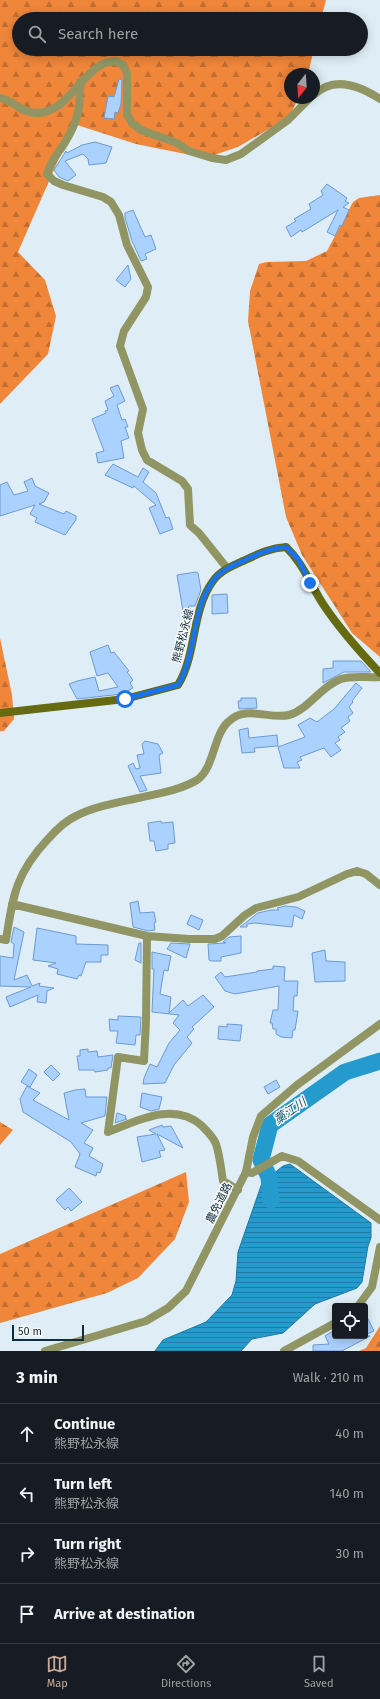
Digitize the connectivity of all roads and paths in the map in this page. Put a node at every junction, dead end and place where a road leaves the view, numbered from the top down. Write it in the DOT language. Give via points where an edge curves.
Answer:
graph roads {
  1 [pos="80,82"];
  2 [pos="320,91"];
  3 [pos="0,98"];
  4 [pos="380,99"];
  5 [pos="303,104"];
  6 [pos="227,568"];
  7 [pos="380,673"];
  8 [pos="380,677"];
  9 [pos="0,713"];
  10 [pos="380,885"];
  11 [pos="12,904"];
  12 [pos="147,936"];
  13 [pos="0,939"];
  14 [pos="380,1024"];
  15 [pos="246,1172"];
  16 [pos="238,1190"];
  17 [pos="380,1220"];
  18 [pos="380,1247"];
  19 [pos="360,1303"];
  20 [pos="332,1325"];
  21 [pos="45,1351"];
  22 [pos="284,1351"];
  1 -- 3 [label="street" via="63,103 46,112 35,114 21,110"];
  1 -- 5 [label="street" via="102,64 116,61 124,66 127,74 127,114 136,126 177,143 189,151 226,160 241,154 273,131"];
  1 -- 6 [label="street" via="81,103 74,126 49,165 47,174 63,185 103,197 111,202 119,215 127,245 148,288 146,297 124,331 120,346 143,410 138,433 142,450 147,460 182,481 188,489 190,525"];
  2 -- 4 [label="street" via="328,85 351,85 364,89"];
  6 -- 7 [label="main road, 熊野松永線" via="270,548 286,547 298,559 324,606"];
  6 -- 9 [label="main road, 熊野松永線" via="213,581 202,604 185,674 178,685 125,699"];
  8 -- 11 [label="street" via="341,679 324,688 298,711 288,715 249,713 236,716 227,722 218,736 207,768 198,779 183,787 76,816 61,826 32,856 20,877"];
  10 -- 12 [label="street" via="366,874 356,871 298,897 256,908 215,939"];
  11 -- 12 [label="street"];
  11 -- 13 [label="street" via="6,940"];
  12 -- 16 [label="street" via="144,1061 118,1057 108,1132 156,1114 171,1113 195,1120 216,1144 223,1181"];
  14 -- 15 [label="street, 農免道路" via="297,1085 261,1116 253,1137"];
  15 -- 16 [label="street, 農免道路"];
  15 -- 17 [label="street" via="252,1173 282,1156 298,1161"];
  16 -- 21 [label="street, 農免道路" via="186,1291 168,1308 138,1323"];
  18 -- 19 [label="street" via="372,1287"];
  20 -- 22 [label="street"];
}
